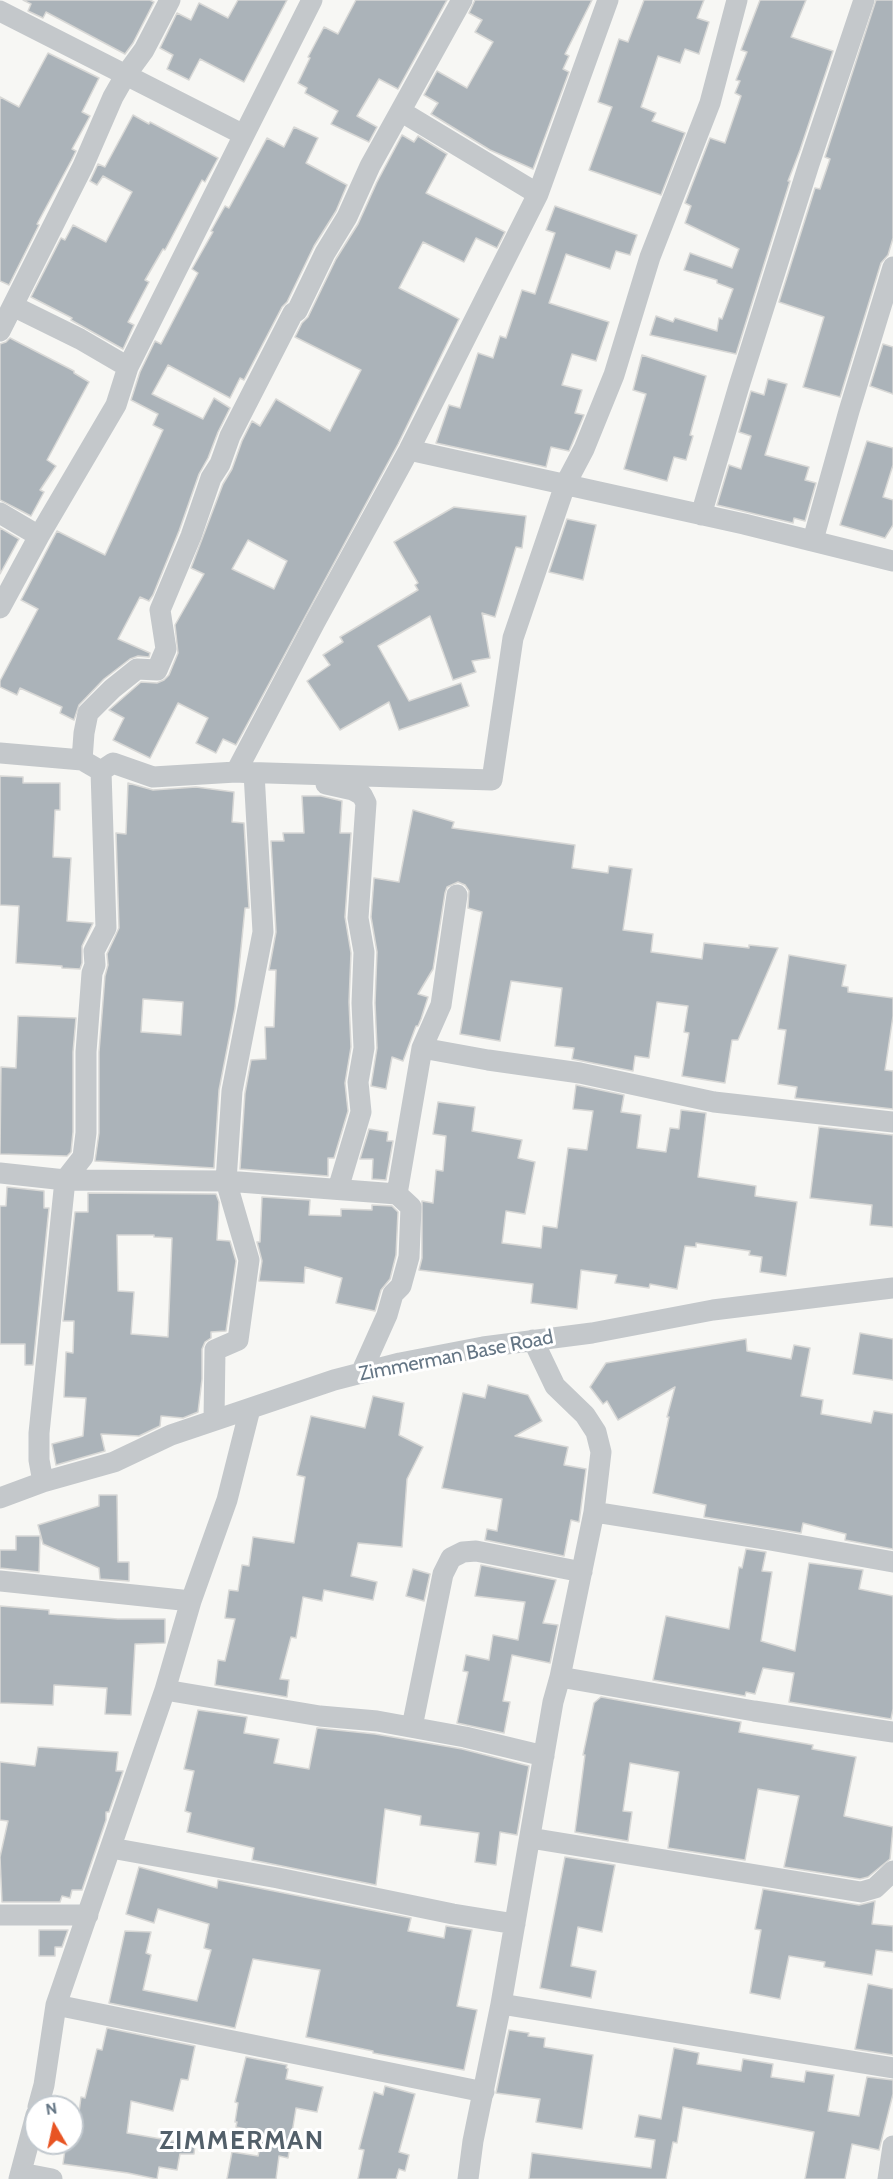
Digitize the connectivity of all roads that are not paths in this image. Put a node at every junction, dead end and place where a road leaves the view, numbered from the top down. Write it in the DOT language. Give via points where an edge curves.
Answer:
graph roads {
  1 [pos="170,0"];
  2 [pos="312,0"];
  3 [pos="462,0"];
  4 [pos="608,0"];
  5 [pos="737,0"];
  6 [pos="864,0"];
  7 [pos="0,11"];
  8 [pos="125,76"];
  9 [pos="402,112"];
  10 [pos="244,135"];
  11 [pos="538,194"];
  12 [pos="893,267"];
  13 [pos="13,306"];
  14 [pos="0,331"];
  15 [pos="128,367"];
  16 [pos="409,450"];
  17 [pos="565,485"];
  18 [pos="0,513"];
  19 [pos="701,514"];
  20 [pos="39,536"];
  21 [pos="813,540"];
  22 [pos="893,561"];
  23 [pos="0,608"];
  24 [pos="0,753"];
  25 [pos="82,760"];
  26 [pos="101,771"];
  27 [pos="245,772"];
  28 [pos="457,895"];
  29 [pos="422,1047"];
  30 [pos="893,1122"];
  31 [pos="0,1173"];
  32 [pos="65,1180"];
  33 [pos="226,1181"];
  34 [pos="338,1189"];
  35 [pos="397,1194"];
  36 [pos="893,1288"];
  37 [pos="533,1340"];
  38 [pos="361,1373"];
  39 [pos="250,1408"];
  40 [pos="214,1420"];
  41 [pos="43,1482"];
  42 [pos="0,1498"];
  43 [pos="594,1512"];
  44 [pos="893,1562"];
  45 [pos="582,1572"];
  46 [pos="0,1581"];
  47 [pos="191,1600"];
  48 [pos="560,1677"];
  49 [pos="165,1690"];
  50 [pos="412,1727"];
  51 [pos="893,1732"];
  52 [pos="544,1756"];
  53 [pos="530,1838"];
  54 [pos="111,1848"];
  55 [pos="893,1871"];
  56 [pos="88,1915"];
  57 [pos="0,1916"];
  58 [pos="515,1924"];
  59 [pos="501,2004"];
  60 [pos="56,2005"];
  61 [pos="893,2068"];
  62 [pos="483,2092"];
  63 [pos="41,2095"];
  64 [pos="893,2146"];
  65 [pos="26,2155"];
  66 [pos="20,2176"];
  67 [pos="52,2179"];
  68 [pos="468,2179"];
  69 [pos="888,2179"];
  1 -- 8 [label="street" via="144,50"];
  2 -- 10 [label="street"];
  3 -- 9 [label="street"];
  4 -- 11 [label="street"];
  5 -- 17 [label="street" via="710,103 651,257 614,375"];
  6 -- 19 [label="street"];
  7 -- 8 [label="street"];
  8 -- 10 [label="street"];
  8 -- 13 [label="street"];
  9 -- 11 [label="street"];
  9 -- 25 [label="street" via="256,382 211,478 160,610 166,649 157,670 137,669 88,713"];
  10 -- 15 [label="street"];
  11 -- 16 [label="street"];
  12 -- 21 [label="street"];
  13 -- 14 [label="street"];
  13 -- 15 [label="street"];
  15 -- 20 [label="street" via="116,405"];
  16 -- 17 [label="street"];
  16 -- 27 [label="street" via="315,622"];
  17 -- 19 [label="street"];
  17 -- 27 [label="street" via="513,638 492,780"];
  18 -- 20 [label="street"];
  19 -- 21 [label="street"];
  20 -- 23 [label="street"];
  21 -- 22 [label="street"];
  24 -- 25 [label="street"];
  25 -- 26 [label="street"];
  26 -- 27 [label="street" via="113,763 153,777"];
  26 -- 32 [label="street" via="106,928 94,951 85,1141 82,1157"];
  27 -- 33 [label="street" via="263,932 232,1092"];
  27 -- 34 [label="street" via="339,786 362,795 366,803 358,918 364,952 364,1048 358,1082 361,1112"];
  28 -- 29 [label="street" via="441,1005"];
  29 -- 30 [label="street" via="580,1073 714,1102"];
  29 -- 35 [label="street"];
  31 -- 32 [label="street"];
  32 -- 33 [label="street"];
  32 -- 41 [label="street" via="39,1433"];
  33 -- 34 [label="street"];
  33 -- 40 [label="street" via="249,1260 238,1340 215,1350"];
  34 -- 35 [label="street"];
  35 -- 38 [label="street" via="411,1207 409,1257 401,1286 393,1294"];
  36 -- 37 [label="street, Zimmerman Base Road" via="713,1310"];
  37 -- 38 [label="street, Zimmerman Base Road"];
  37 -- 43 [label="street" via="555,1386 585,1415 596,1432 601,1452"];
  38 -- 39 [label="street, Zimmerman Base Road"];
  39 -- 40 [label="street, Zimmerman Base Road"];
  39 -- 47 [label="street" via="227,1500"];
  40 -- 41 [label="street, Zimmerman Base Road" via="171,1434 114,1462"];
  41 -- 42 [label="street, Zimmerman Base Road"];
  43 -- 44 [label="street"];
  43 -- 45 [label="street"];
  45 -- 48 [label="street"];
  45 -- 50 [label="street" via="476,1551 451,1558 443,1574"];
  46 -- 47 [label="street"];
  47 -- 49 [label="street"];
  48 -- 51 [label="street"];
  48 -- 52 [label="street"];
  49 -- 50 [label="street"];
  49 -- 54 [label="street"];
  50 -- 52 [label="street"];
  52 -- 53 [label="street"];
  53 -- 55 [label="street" via="861,1892 875,1888"];
  53 -- 58 [label="street"];
  54 -- 56 [label="street"];
  54 -- 58 [label="street"];
  56 -- 57 [label="street"];
  56 -- 60 [label="street"];
  58 -- 59 [label="street"];
  59 -- 61 [label="street"];
  59 -- 62 [label="street"];
  60 -- 62 [label="street"];
  60 -- 63 [label="street"];
  62 -- 68 [label="street"];
  64 -- 69 [label="street"];
  65 -- 66 [label="street"];
  66 -- 67 [label="street"];
}
